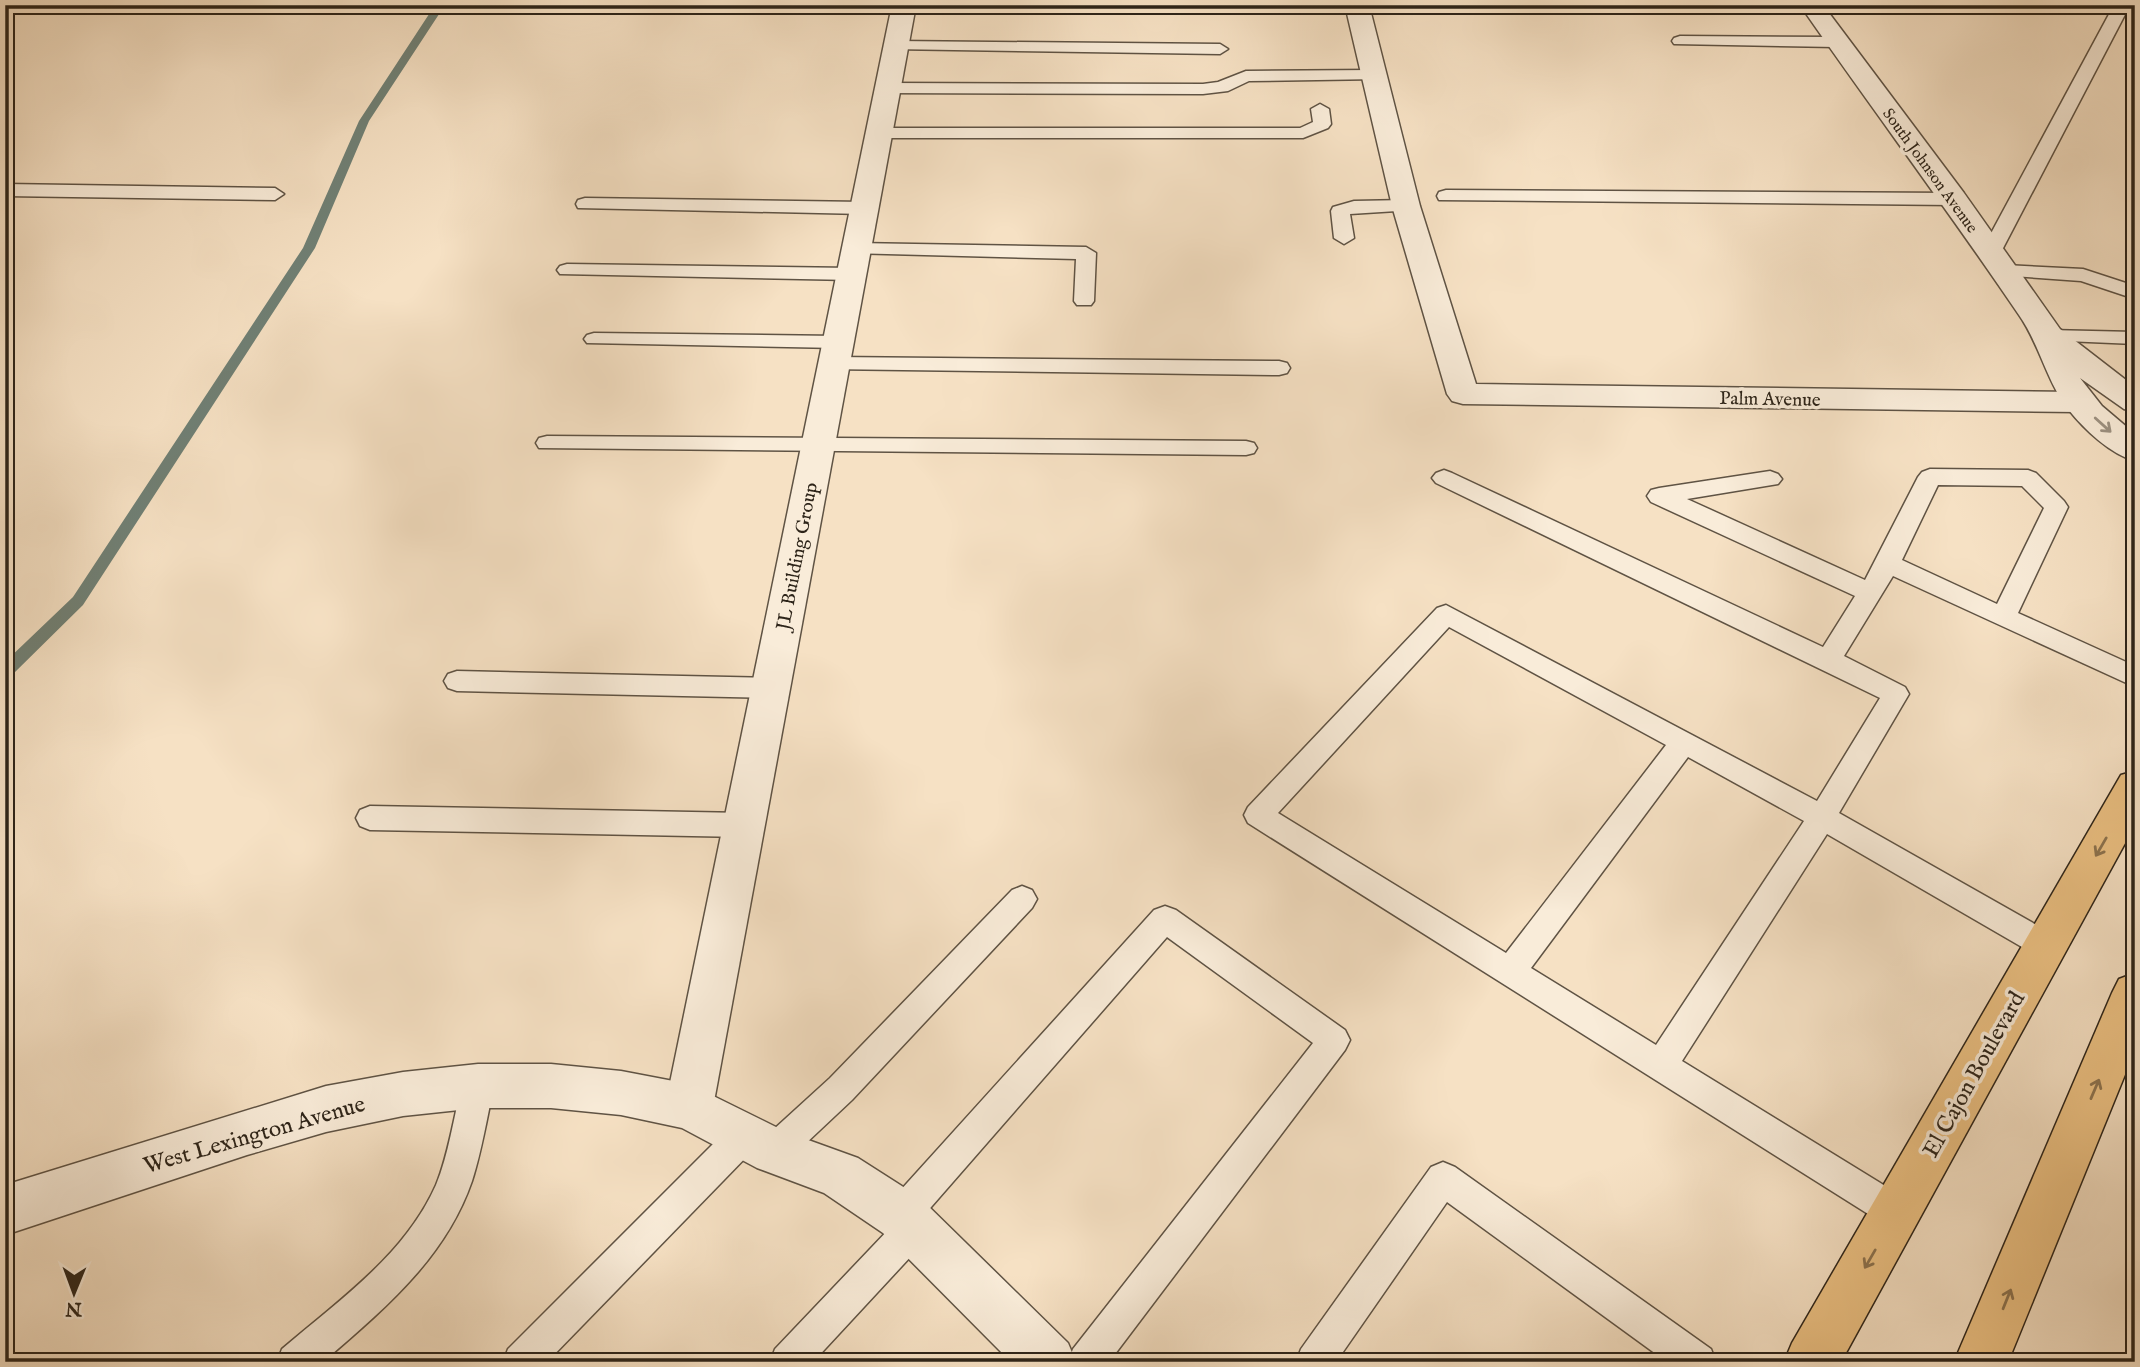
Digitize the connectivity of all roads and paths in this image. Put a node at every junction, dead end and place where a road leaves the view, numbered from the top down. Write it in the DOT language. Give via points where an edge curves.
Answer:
graph roads {
  1 [pos="904,5"];
  2 [pos="1357,5"];
  3 [pos="1811,5"];
  4 [pos="2122,5"];
  5 [pos="1681,41"];
  6 [pos="1836,42"];
  7 [pos="896,46"];
  8 [pos="1220,49"];
  9 [pos="1374,75"];
  10 [pos="887,88"];
  11 [pos="1321,109"];
  12 [pos="879,132"];
  13 [pos="5,190"];
  14 [pos="275,194"];
  15 [pos="1446,196"];
  16 [pos="1954,199"];
  17 [pos="585,204"];
  18 [pos="1406,206"];
  19 [pos="864,208"];
  20 [pos="1343,238"];
  21 [pos="854,262"];
  22 [pos="1998,262"];
  23 [pos="567,270"];
  24 [pos="2135,293"];
  25 [pos="1084,300"];
  26 [pos="2049,336"];
  27 [pos="2135,338"];
  28 [pos="594,339"];
  29 [pos="836,353"];
  30 [pos="1279,368"];
  31 [pos="2077,402"];
  32 [pos="2135,402"];
  33 [pos="547,443"];
  34 [pos="818,444"];
  35 [pos="1246,448"];
  36 [pos="2135,450"];
  37 [pos="1444,478"];
  38 [pos="1770,479"];
  39 [pos="1888,564"];
  40 [pos="1870,593"];
  41 [pos="2004,616"];
  42 [pos="1828,660"];
  43 [pos="2135,677"];
  44 [pos="457,681"];
  45 [pos="771,688"];
  46 [pos="1684,742"];
  47 [pos="2135,787"];
  48 [pos="1822,817"];
  49 [pos="370,818"];
  50 [pos="744,825"];
  51 [pos="1022,899"];
  52 [pos="2045,945"];
  53 [pos="1509,973"];
  54 [pos="2135,993"];
  55 [pos="1662,1064"];
  56 [pos="478,1086"];
  57 [pos="689,1107"];
  58 [pos="759,1144"];
  59 [pos="5,1210"];
  60 [pos="1896,1212"];
  61 [pos="908,1221"];
  62 [pos="295,1362"];
  63 [pos="522,1362"];
  64 [pos="788,1362"];
  65 [pos="1049,1362"];
  66 [pos="1086,1362"];
  67 [pos="1314,1362"];
  68 [pos="1698,1362"];
  69 [pos="1811,1362"];
  70 [pos="1981,1362"];
  1 -- 7 [label="street, JL Building Group"];
  2 -- 9 [label="street"];
  3 -- 6 [label="street, South Johnson Avenue"];
  4 -- 22 [label="lane"];
  5 -- 6 [label="lane"];
  6 -- 16 [label="street, South Johnson Avenue"];
  7 -- 8 [label="lane"];
  7 -- 10 [label="street, JL Building Group"];
  9 -- 10 [label="lane" via="1247,76 1203,89"];
  9 -- 18 [label="street"];
  10 -- 12 [label="street, JL Building Group"];
  11 -- 12 [label="lane" via="1322,124 1303,133 1267,135"];
  12 -- 19 [label="street, JL Building Group"];
  13 -- 14 [label="lane"];
  15 -- 16 [label="lane"];
  16 -- 22 [label="street, South Johnson Avenue"];
  17 -- 19 [label="lane"];
  18 -- 20 [label="lane" via="1340,211"];
  18 -- 31 [label="street, Palm Avenue" via="1463,394"];
  19 -- 21 [label="street, JL Building Group"];
  21 -- 23 [label="lane"];
  21 -- 25 [label="lane" via="1086,253"];
  21 -- 29 [label="street, JL Building Group"];
  22 -- 24 [label="lane" via="2083,275"];
  22 -- 26 [label="street, South Johnson Avenue"];
  26 -- 27 [label="lane"];
  26 -- 31 [label="street, South Johnson Avenue" via="2058,367"];
  26 -- 32 [label="street, South Johnson Avenue"];
  28 -- 29 [label="lane"];
  29 -- 30 [label="lane"];
  29 -- 34 [label="street, JL Building Group"];
  31 -- 36 [label="street, South Johnson Avenue, one-way"];
  33 -- 34 [label="lane"];
  34 -- 35 [label="lane"];
  34 -- 45 [label="street, JL Building Group"];
  37 -- 42 [label="lane"];
  38 -- 40 [label="lane" via="1659,495"];
  39 -- 40 [label="lane"];
  39 -- 41 [label="lane"];
  39 -- 41 [label="lane" via="1930,477 2028,478 2056,507"];
  40 -- 42 [label="lane"];
  41 -- 43 [label="lane"];
  42 -- 48 [label="lane" via="1896,694"];
  44 -- 45 [label="lane"];
  45 -- 50 [label="street, JL Building Group"];
  46 -- 48 [label="lane"];
  46 -- 53 [label="lane"];
  46 -- 53 [label="lane" via="1446,614 1258,816"];
  47 -- 52 [label="main road, El Cajon Boulevard, one-way"];
  48 -- 52 [label="lane"];
  48 -- 55 [label="lane"];
  49 -- 50 [label="lane"];
  50 -- 57 [label="street, JL Building Group"];
  51 -- 58 [label="lane" via="841,1089"];
  52 -- 60 [label="main road, El Cajon Boulevard"];
  53 -- 55 [label="lane"];
  70 -- 54 [label="main road, one-way"];
  55 -- 60 [label="lane"];
  56 -- 57 [label="street, West Lexington Avenue" via="551,1086 621,1093"];
  56 -- 59 [label="street, West Lexington Avenue" via="326,1109"];
  56 -- 62 [label="lane" via="450,1193 430,1231 400,1270"];
  57 -- 58 [label="street, West Lexington Avenue"];
  58 -- 61 [label="street, West Lexington Avenue" via="840,1175"];
  58 -- 63 [label="lane"];
  60 -- 69 [label="main road, El Cajon Boulevard, one-way"];
  61 -- 64 [label="lane"];
  61 -- 65 [label="street, West Lexington Avenue"];
  61 -- 66 [label="lane" via="1165,919 1334,1040"];
  67 -- 68 [label="lane" via="1443,1179"];
}
